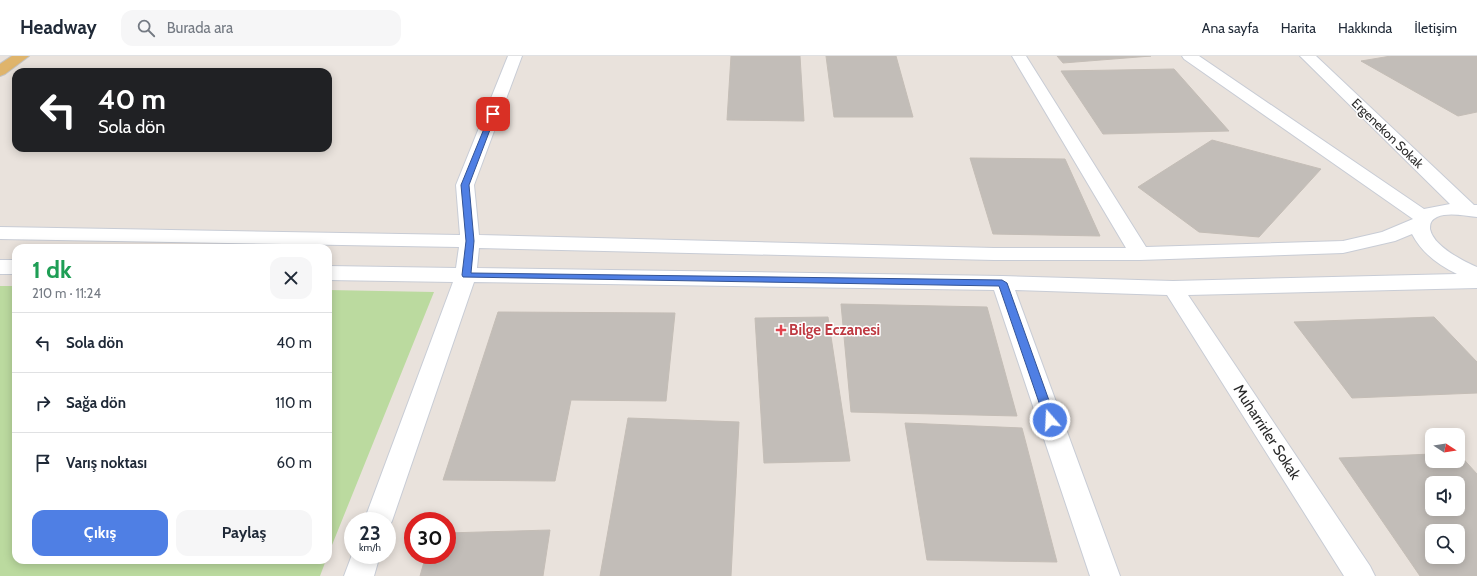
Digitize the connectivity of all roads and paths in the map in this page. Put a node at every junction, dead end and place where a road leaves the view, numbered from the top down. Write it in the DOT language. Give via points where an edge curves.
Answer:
graph roads {
  1 [pos="22,56"];
  2 [pos="515,56"];
  3 [pos="1019,56"];
  4 [pos="1189,56"];
  5 [pos="1307,56"];
  6 [pos="0,71"];
  7 [pos="1473,210"];
  8 [pos="1422,220"];
  9 [pos="0,233"];
  10 [pos="470,241"];
  11 [pos="1140,254"];
  12 [pos="0,267"];
  13 [pos="12,267"];
  14 [pos="332,273"];
  15 [pos="466,275"];
  16 [pos="1477,275"];
  17 [pos="1477,281"];
  18 [pos="1002,283"];
  19 [pos="1173,288"];
  20 [pos="381,512"];
  21 [pos="363,564"];
  22 [pos="359,576"];
  23 [pos="1105,576"];
  24 [pos="1360,576"];
  1 -- 6 [label="main road"];
  2 -- 10 [label="street" via="465,185"];
  3 -- 11 [label="street"];
  4 -- 8 [label="street"];
  5 -- 7 [label="street, Ergenekon Sokak"];
  7 -- 8 [label="street" via="1433,211"];
  8 -- 11 [label="street" via="1388,237 1343,247"];
  8 -- 16 [label="street" via="1421,233 1439,254"];
  9 -- 10 [label="street"];
  10 -- 11 [label="street" via="994,254"];
  10 -- 15 [label="street"];
  12 -- 13 [label="street"];
  14 -- 15 [label="street"];
  15 -- 18 [label="street"];
  15 -- 20 [label="street"];
  17 -- 19 [label="street"];
  18 -- 19 [label="street"];
  18 -- 23 [label="street"];
  19 -- 24 [label="street, Muharrirler Sokak"];
  21 -- 22 [label="street"];
}
